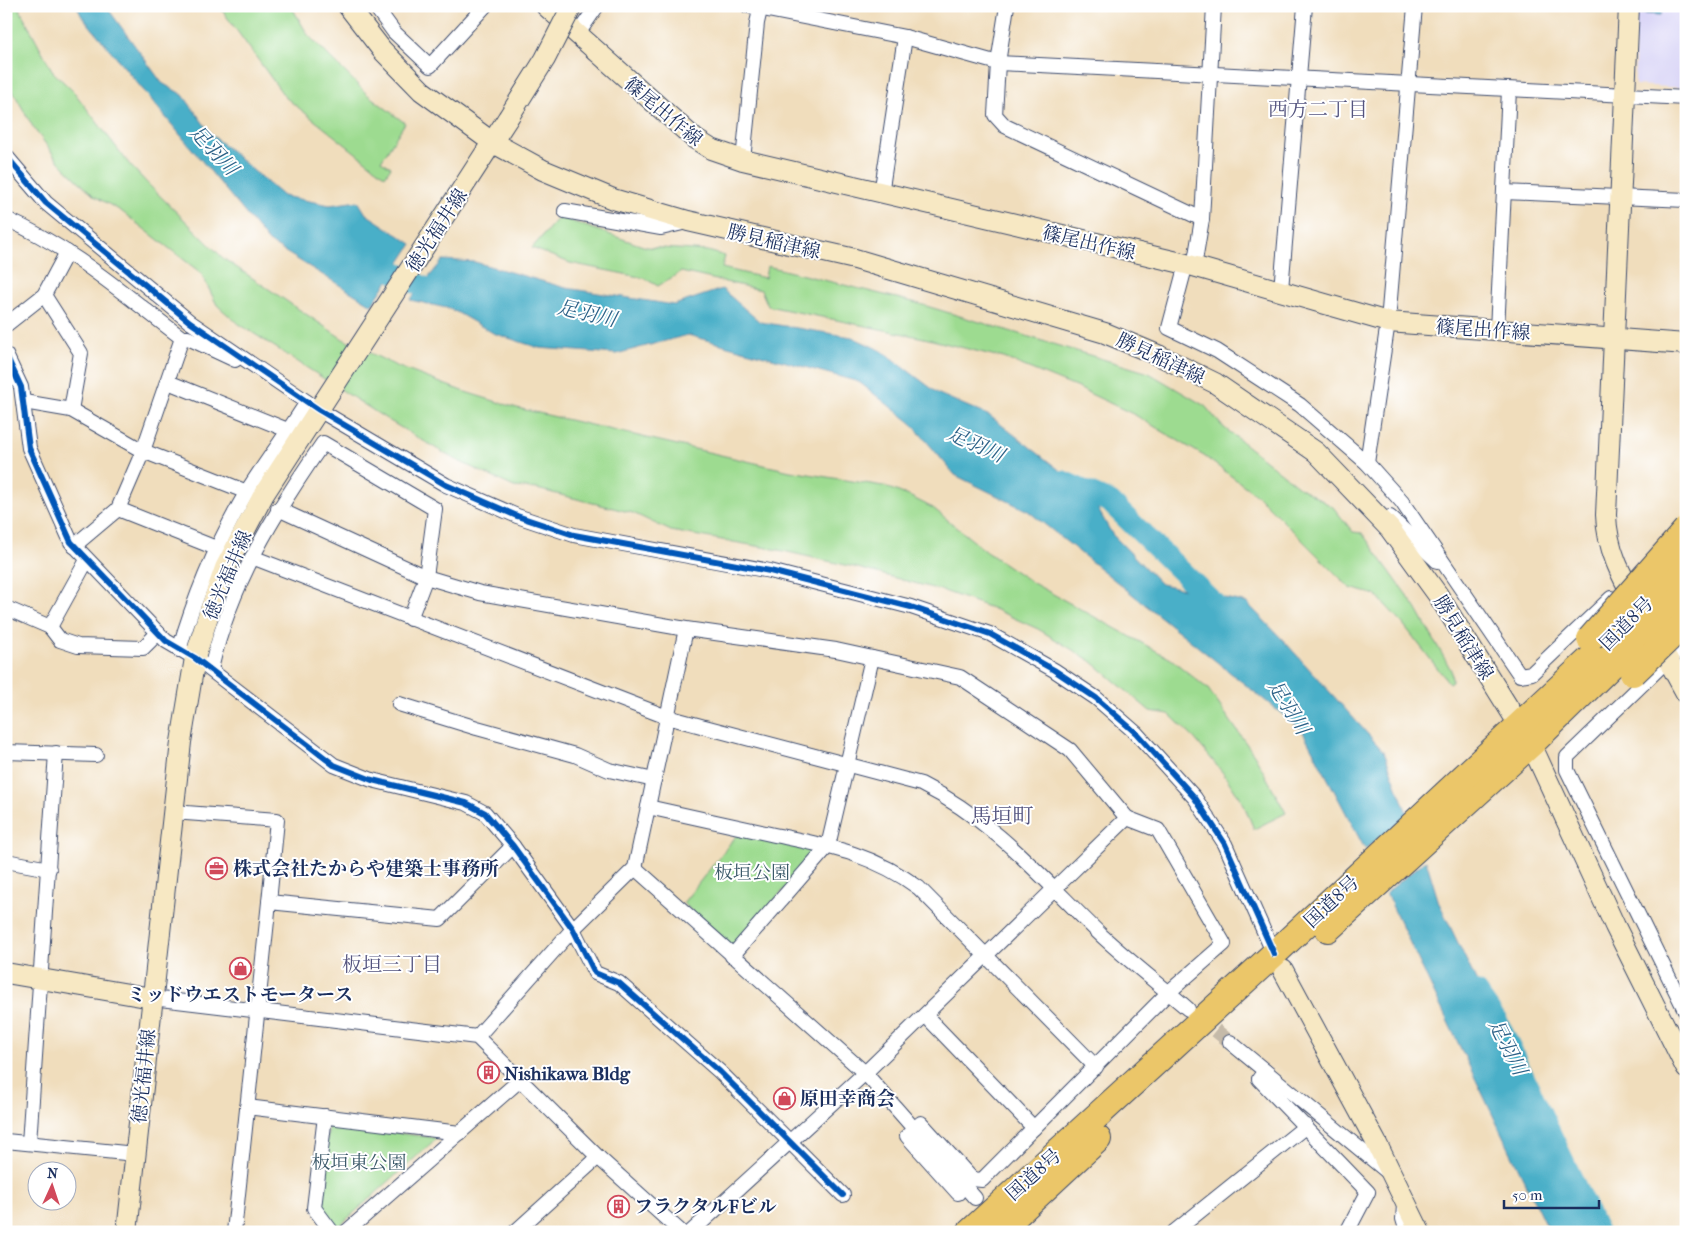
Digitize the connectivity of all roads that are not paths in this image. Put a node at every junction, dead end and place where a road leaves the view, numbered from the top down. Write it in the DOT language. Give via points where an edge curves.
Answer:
graph roads {
  1 [pos="348,6"];
  2 [pos="375,6"];
  3 [pos="485,6"];
  4 [pos="572,6"];
  5 [pos="597,6"];
  6 [pos="1007,6"];
  7 [pos="1214,6"];
  8 [pos="1305,6"];
  9 [pos="1415,6"];
  10 [pos="1629,6"];
  11 [pos="757,7"];
  12 [pos="551,8"];
  13 [pos="577,35"];
  14 [pos="905,37"];
  15 [pos="998,62"];
  16 [pos="1210,74"];
  17 [pos="1299,78"];
  18 [pos="1408,84"];
  19 [pos="1509,90"];
  20 [pos="1625,96"];
  21 [pos="1686,98"];
  22 [pos="489,148"];
  23 [pos="6,156"];
  24 [pos="743,160"];
  25 [pos="1504,192"];
  26 [pos="881,194"];
  27 [pos="1621,197"];
  28 [pos="1686,200"];
  29 [pos="564,211"];
  30 [pos="6,219"];
  31 [pos="1202,219"];
  32 [pos="688,221"];
  33 [pos="67,252"];
  34 [pos="1190,266"];
  35 [pos="1281,290"];
  36 [pos="44,295"];
  37 [pos="1388,322"];
  38 [pos="6,325"];
  39 [pos="1497,330"];
  40 [pos="182,338"];
  41 [pos="1615,339"];
  42 [pos="1686,344"];
  43 [pos="6,355"];
  44 [pos="249,362"];
  45 [pos="168,382"];
  46 [pos="24,402"];
  47 [pos="71,410"];
  48 [pos="315,410"];
  49 [pos="290,431"];
  50 [pos="143,451"];
  51 [pos="1367,463"];
  52 [pos="247,492"];
  53 [pos="1360,497"];
  54 [pos="118,508"];
  55 [pos="278,509"];
  56 [pos="1686,514"];
  57 [pos="1686,530"];
  58 [pos="74,546"];
  59 [pos="216,548"];
  60 [pos="252,557"];
  61 [pos="87,560"];
  62 [pos="1686,562"];
  63 [pos="1448,568"];
  64 [pos="426,577"];
  65 [pos="1626,583"];
  66 [pos="1686,593"];
  67 [pos="6,608"];
  68 [pos="410,619"];
  69 [pos="1686,622"];
  70 [pos="50,627"];
  71 [pos="686,629"];
  72 [pos="158,633"];
  73 [pos="1686,642"];
  74 [pos="1610,655"];
  75 [pos="872,658"];
  76 [pos="195,659"];
  77 [pos="1669,660"];
  78 [pos="1686,693"];
  79 [pos="400,704"];
  80 [pos="667,717"];
  81 [pos="1519,741"];
  82 [pos="6,752"];
  83 [pos="56,754"];
  84 [pos="96,755"];
  85 [pos="846,763"];
  86 [pos="654,780"];
  87 [pos="648,807"];
  88 [pos="173,812"];
  89 [pos="1127,818"];
  90 [pos="513,846"];
  91 [pos="828,846"];
  92 [pos="6,861"];
  93 [pos="634,868"];
  94 [pos="48,869"];
  95 [pos="1054,888"];
  96 [pos="269,902"];
  97 [pos="573,929"];
  98 [pos="985,955"];
  99 [pos="732,956"];
  100 [pos="1278,962"];
  101 [pos="6,974"];
  102 [pos="40,980"];
  103 [pos="1169,992"];
  104 [pos="152,998"];
  105 [pos="1188,1009"];
  106 [pos="257,1012"];
  107 [pos="1686,1012"];
  108 [pos="925,1014"];
  109 [pos="477,1037"];
  110 [pos="1230,1042"];
  111 [pos="1096,1067"];
  112 [pos="1686,1068"];
  113 [pos="1266,1072"];
  114 [pos="865,1073"];
  115 [pos="520,1080"];
  116 [pos="247,1106"];
  117 [pos="325,1116"];
  118 [pos="1306,1126"];
  119 [pos="914,1128"];
  120 [pos="1034,1128"];
  121 [pos="460,1133"];
  122 [pos="6,1141"];
  123 [pos="790,1141"];
  124 [pos="29,1144"];
  125 [pos="135,1154"];
  126 [pos="598,1157"];
  127 [pos="1393,1176"];
  128 [pos="958,1193"];
  129 [pos="844,1195"];
  130 [pos="975,1198"];
  131 [pos="1404,1199"];
  132 [pos="127,1232"];
  133 [pos="234,1232"];
  134 [pos="332,1232"];
  135 [pos="346,1232"];
  136 [pos="515,1232"];
  137 [pos="681,1232"];
  138 [pos="691,1232"];
  139 [pos="970,1232"];
  140 [pos="998,1232"];
  141 [pos="1174,1232"];
  142 [pos="1348,1232"];
  143 [pos="1407,1232"];
  144 [pos="1420,1232"];
  1 -- 22 [label="main road, 勝見稲津線" via="382,50 422,91"];
  2 -- 3 [label="street" via="394,32 430,66"];
  4 -- 22 [label="main road, 徳光福井線, bridge" via="545,58"];
  5 -- 13 [label="street"];
  6 -- 15 [label="street"];
  7 -- 16 [label="street"];
  8 -- 17 [label="street"];
  9 -- 18 [label="street"];
  10 -- 20 [label="main road"];
  11 -- 14 [label="street"];
  11 -- 24 [label="street"];
  12 -- 13 [label="main road, 篠尾出作線"];
  13 -- 24 [label="main road, 篠尾出作線" via="695,139 711,149"];
  14 -- 15 [label="street"];
  14 -- 26 [label="street"];
  15 -- 16 [label="street"];
  15 -- 31 [label="street" via="995,114 1005,126"];
  16 -- 17 [label="street"];
  16 -- 31 [label="street"];
  17 -- 18 [label="street"];
  17 -- 35 [label="street"];
  18 -- 19 [label="street"];
  18 -- 37 [label="street"];
  19 -- 20 [label="street"];
  19 -- 25 [label="street"];
  20 -- 21 [label="street"];
  20 -- 27 [label="main road"];
  22 -- 32 [label="main road, 勝見稲津線" via="605,195"];
  22 -- 48 [label="main road, 徳光福井線"];
  23 -- 44 [label="street" via="46,203 85,237 190,322"];
  24 -- 26 [label="main road, 篠尾出作線"];
  25 -- 27 [label="street"];
  25 -- 39 [label="street"];
  26 -- 34 [label="main road, 篠尾出作線"];
  27 -- 28 [label="street"];
  27 -- 41 [label="main road"];
  29 -- 32 [label="street" via="661,228"];
  30 -- 33 [label="street" via="33,230"];
  31 -- 34 [label="street"];
  32 -- 53 [label="main road, 勝見稲津線" via="855,259 1105,333 1215,383 1316,452"];
  33 -- 36 [label="street"];
  33 -- 40 [label="street"];
  34 -- 35 [label="main road, 篠尾出作線"];
  34 -- 51 [label="street" via="1169,328 1217,351 1292,400 1334,432"];
  35 -- 37 [label="main road, 篠尾出作線"];
  36 -- 38 [label="street"];
  36 -- 47 [label="street" via="81,353"];
  37 -- 39 [label="main road, 篠尾出作線"];
  37 -- 51 [label="street"];
  39 -- 41 [label="main road, 篠尾出作線"];
  40 -- 44 [label="street" via="233,360"];
  40 -- 45 [label="street"];
  41 -- 42 [label="main road, 篠尾出作線"];
  41 -- 65 [label="main road" via="1606,524 1612,556"];
  43 -- 46 [label="street"];
  44 -- 48 [label="street"];
  45 -- 49 [label="street"];
  45 -- 50 [label="street"];
  46 -- 47 [label="street"];
  46 -- 58 [label="street" via="30,448"];
  47 -- 50 [label="street"];
  48 -- 49 [label="street"];
  48 -- 76 [label="main road, 徳光福井線" via="264,494 225,568"];
  48 -- 100 [label="street" via="446,485 517,516 574,535 770,571 911,607 990,634 1054,670 1096,698 1136,733 1195,798 1225,844"];
  49 -- 52 [label="street"];
  50 -- 52 [label="street"];
  50 -- 54 [label="street"];
  51 -- 63 [label="street" via="1402,502"];
  52 -- 59 [label="street"];
  53 -- 63 [label="street" via="1383,510 1428,555"];
  53 -- 81 [label="main road, 勝見稲津線" via="1390,529 1438,595"];
  54 -- 58 [label="street"];
  54 -- 59 [label="street"];
  55 -- 60 [label="street"];
  55 -- 64 [label="street"];
  55 -- 64 [label="street" via="323,443 435,509"];
  56 -- 65 [label="street"];
  57 -- 74 [label="highway, bridge"];
  58 -- 61 [label="street"];
  59 -- 76 [label="street" via="192,608"];
  60 -- 68 [label="street"];
  60 -- 76 [label="street" via="229,606"];
  61 -- 70 [label="street"];
  61 -- 72 [label="street"];
  62 -- 74 [label="highway, 国道8号, bridge"];
  63 -- 65 [label="street" via="1520,675 1532,673"];
  64 -- 68 [label="street"];
  64 -- 71 [label="street" via="480,594"];
  65 -- 77 [label="main road"];
  66 -- 74 [label="highway, 国道8号, bridge"];
  67 -- 70 [label="street"];
  68 -- 80 [label="street"];
  69 -- 74 [label="highway, bridge"];
  70 -- 72 [label="street" via="60,640 78,646 143,648"];
  71 -- 75 [label="street"];
  71 -- 80 [label="street"];
  72 -- 76 [label="street"];
  73 -- 77 [label="street"];
  74 -- 81 [label="highway, 国道8号"];
  75 -- 85 [label="street"];
  75 -- 89 [label="street" via="960,677 1070,750"];
  76 -- 88 [label="main road, 徳光福井線"];
  76 -- 90 [label="street" via="334,765 372,780 466,803 485,814"];
  77 -- 78 [label="main road"];
  77 -- 107 [label="street" via="1567,757 1567,770"];
  79 -- 86 [label="street" via="576,755 603,768"];
  80 -- 85 [label="street"];
  80 -- 86 [label="street"];
  81 -- 100 [label="highway, 国道8号"];
  81 -- 112 [label="main road, 勝見稲津線"];
  82 -- 83 [label="street"];
  83 -- 84 [label="street"];
  83 -- 94 [label="street"];
  85 -- 91 [label="street"];
  85 -- 95 [label="street" via="921,784 957,803 1000,835"];
  86 -- 87 [label="street"];
  87 -- 91 [label="street"];
  87 -- 93 [label="street"];
  88 -- 96 [label="street" via="277,820"];
  88 -- 104 [label="main road, 徳光福井線"];
  89 -- 95 [label="street"];
  89 -- 103 [label="street" via="1158,830 1224,944"];
  90 -- 96 [label="street" via="440,918"];
  90 -- 97 [label="street"];
  91 -- 98 [label="street" via="869,858 895,870 919,888"];
  91 -- 99 [label="street"];
  92 -- 94 [label="street"];
  93 -- 97 [label="street"];
  93 -- 99 [label="street"];
  94 -- 102 [label="street"];
  95 -- 98 [label="street"];
  95 -- 103 [label="street" via="1103,936"];
  96 -- 106 [label="street"];
  97 -- 109 [label="street"];
  97 -- 123 [label="street" via="595,973 619,983 720,1072"];
  98 -- 108 [label="street"];
  98 -- 111 [label="street"];
  99 -- 114 [label="street"];
  100 -- 127 [label="main road"];
  100 -- 139 [label="highway, 国道8号"];
  100 -- 140 [label="highway, 国道8号"];
  101 -- 102 [label="main road"];
  102 -- 104 [label="main road"];
  102 -- 124 [label="street"];
  103 -- 105 [label="street"];
  103 -- 111 [label="street"];
  104 -- 106 [label="street"];
  104 -- 125 [label="main road, 徳光福井線"];
  106 -- 109 [label="street"];
  106 -- 116 [label="street"];
  108 -- 114 [label="street"];
  108 -- 120 [label="street"];
  109 -- 115 [label="street"];
  110 -- 113 [label="street"];
  111 -- 120 [label="street"];
  113 -- 118 [label="street" via="1259,1079"];
  113 -- 127 [label="street"];
  114 -- 119 [label="street"];
  114 -- 123 [label="street"];
  115 -- 121 [label="street"];
  115 -- 126 [label="street"];
  116 -- 117 [label="street"];
  116 -- 133 [label="street"];
  117 -- 121 [label="street"];
  117 -- 134 [label="street" via="314,1208"];
  118 -- 141 [label="street"];
  118 -- 142 [label="street" via="1368,1192"];
  119 -- 120 [label="street" via="921,1123 972,1178 982,1180"];
  119 -- 128 [label="street" via="907,1136"];
  119 -- 130 [label="street"];
  121 -- 135 [label="street"];
  122 -- 124 [label="street"];
  123 -- 129 [label="street"];
  123 -- 138 [label="street"];
  124 -- 125 [label="street"];
  125 -- 132 [label="main road, 徳光福井線"];
  126 -- 136 [label="street"];
  126 -- 137 [label="street"];
  127 -- 131 [label="main road"];
  131 -- 143 [label="street" via="1403,1219"];
  131 -- 144 [label="main road"];
}
